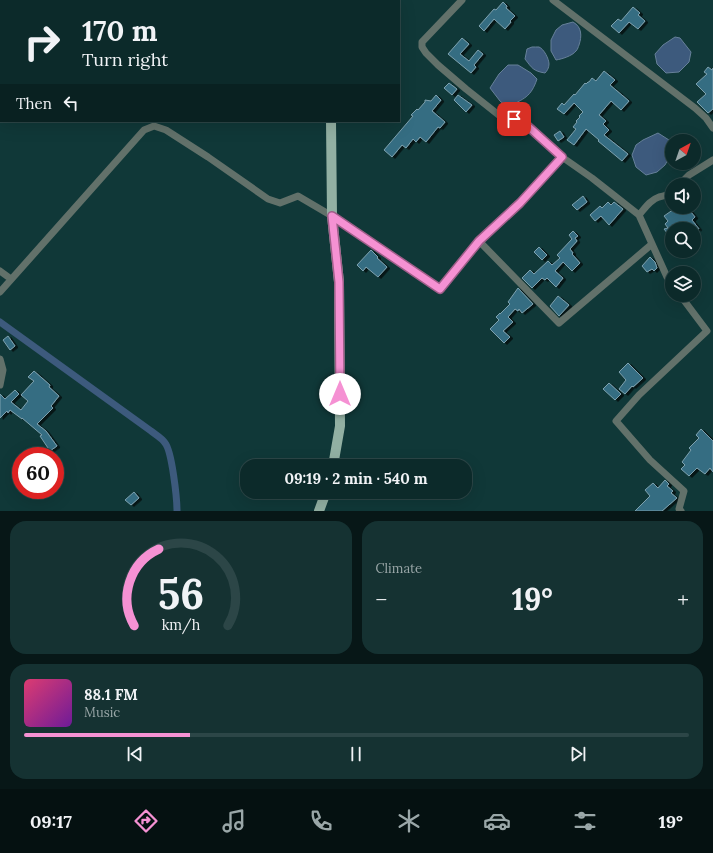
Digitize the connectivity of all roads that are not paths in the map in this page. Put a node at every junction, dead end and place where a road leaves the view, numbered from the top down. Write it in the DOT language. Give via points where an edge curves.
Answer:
graph roads {
  1 [pos="462,0"];
  2 [pos="553,0"];
  3 [pos="331,122"];
  4 [pos="713,128"];
  5 [pos="562,157"];
  6 [pos="713,160"];
  7 [pos="686,178"];
  8 [pos="665,196"];
  9 [pos="640,215"];
  10 [pos="332,216"];
  11 [pos="479,241"];
  12 [pos="652,244"];
  13 [pos="0,271"];
  14 [pos="665,273"];
  15 [pos="9,281"];
  16 [pos="0,292"];
  17 [pos="685,302"];
  18 [pos="0,359"];
  19 [pos="0,385"];
  20 [pos="334,459"];
  21 [pos="323,499"];
  22 [pos="319,511"];
  23 [pos="681,511"];
  1 -- 5 [label="street" via="422,42 422,47 438,65 505,120 521,120"];
  2 -- 4 [label="street" via="695,108"];
  3 -- 10 [label="main road"];
  5 -- 9 [label="street"];
  5 -- 11 [label="street" via="517,206"];
  6 -- 7 [label="street"];
  8 -- 9 [label="street" via="651,202"];
  9 -- 12 [label="street"];
  10 -- 11 [label="street" via="440,289"];
  10 -- 15 [label="street" via="298,196 280,203 268,199 166,130 154,126 144,130"];
  10 -- 20 [label="main road" via="339,282 340,426"];
  11 -- 12 [label="street" via="559,322"];
  12 -- 14 [label="street"];
  13 -- 15 [label="street"];
  15 -- 16 [label="street"];
  17 -- 23 [label="street" via="707,331 616,420 650,460 684,491 679,509"];
  18 -- 19 [label="street" via="3,370"];
  21 -- 22 [label="main road"];
}
